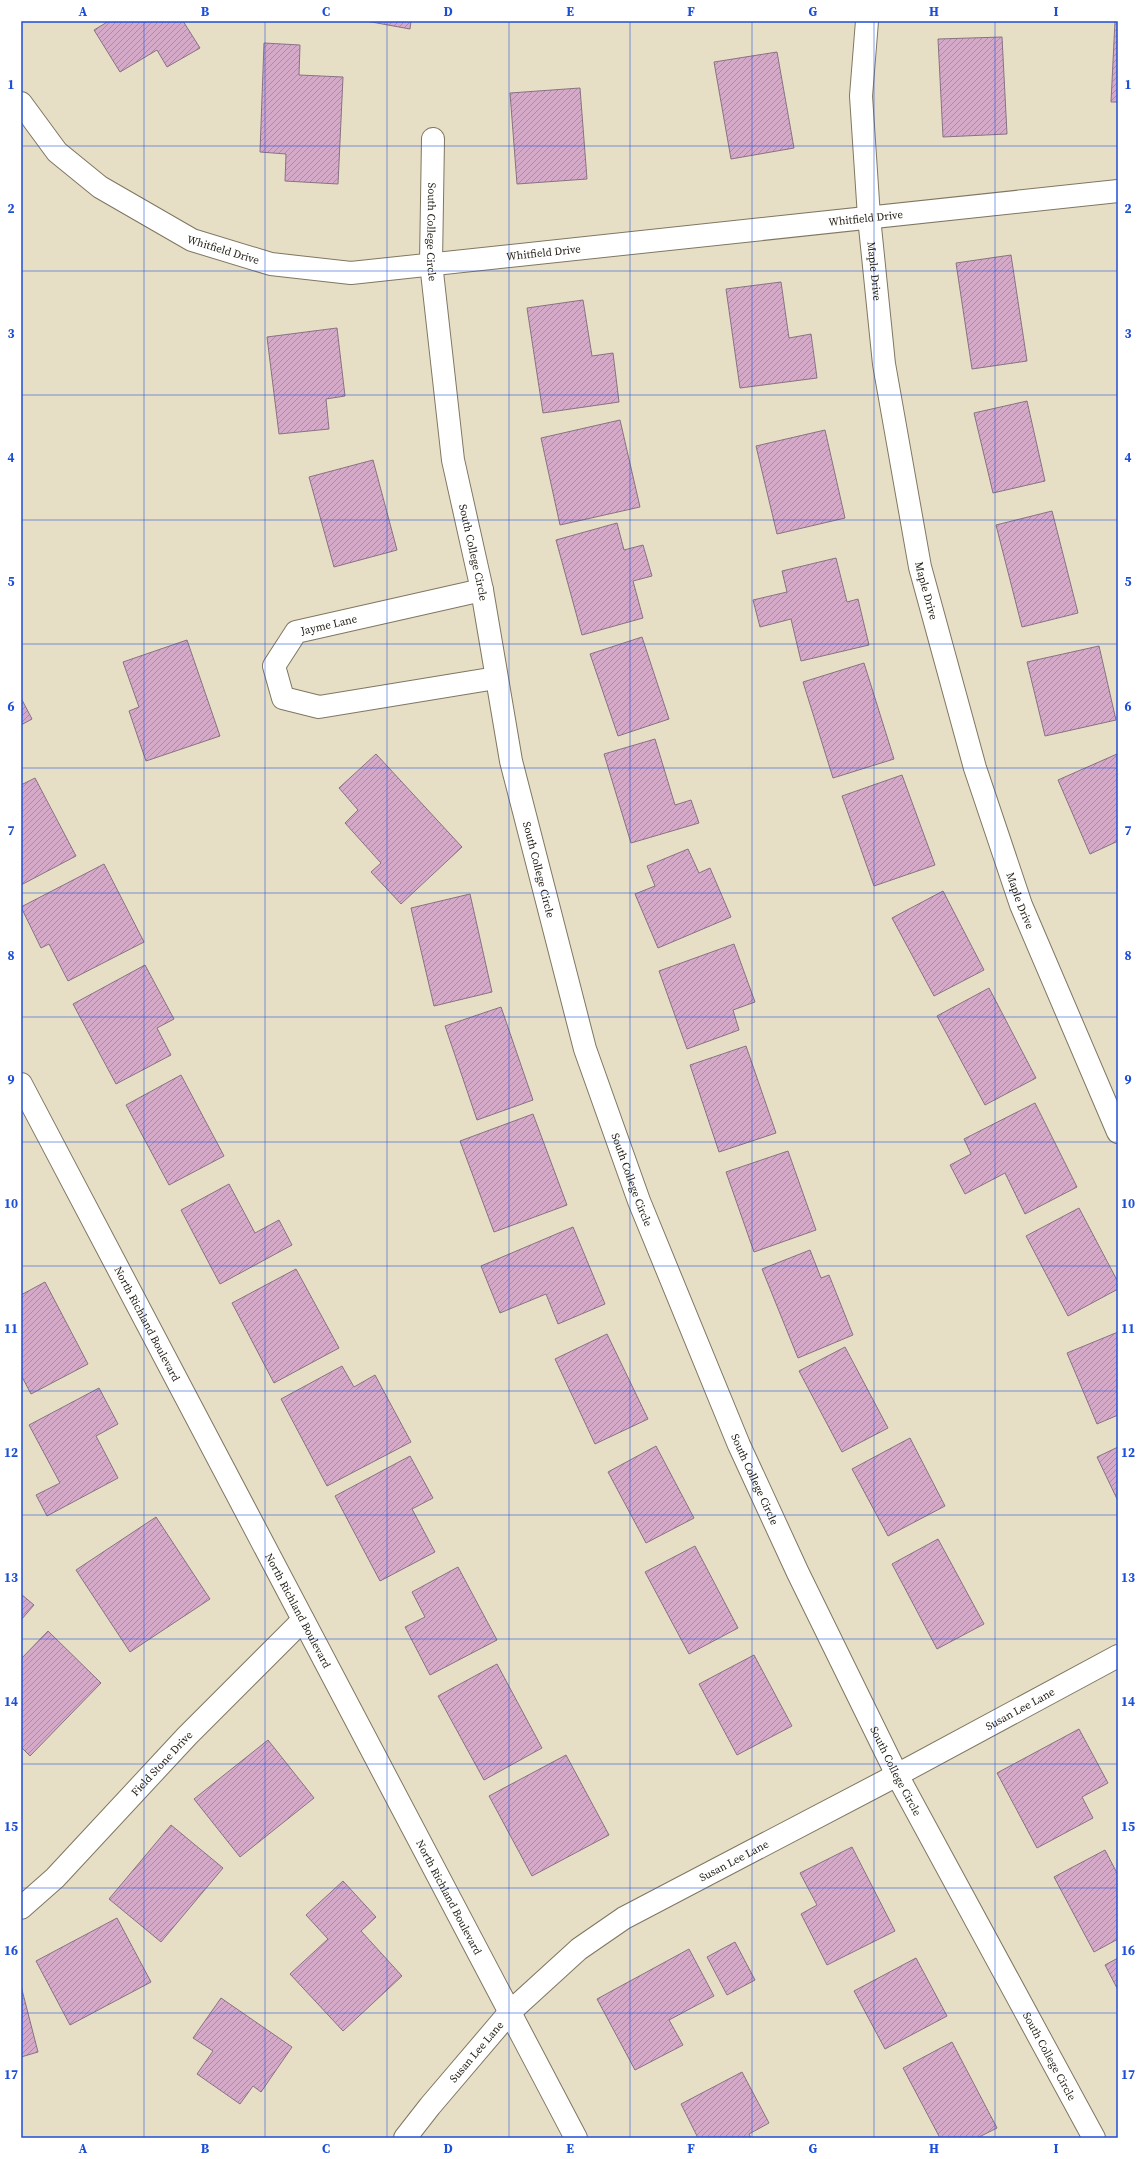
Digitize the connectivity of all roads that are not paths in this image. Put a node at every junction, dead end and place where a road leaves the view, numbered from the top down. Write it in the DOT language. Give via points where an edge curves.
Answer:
graph roads {
  1 [pos="867,21"];
  2 [pos="21,104"];
  3 [pos="433,139"];
  4 [pos="1118,191"];
  5 [pos="869,217"];
  6 [pos="431,263"];
  7 [pos="482,590"];
  8 [pos="496,678"];
  9 [pos="21,1084"];
  10 [pos="1118,1132"];
  11 [pos="303,1620"];
  12 [pos="1118,1656"];
  13 [pos="897,1775"];
  14 [pos="21,1908"];
  15 [pos="510,2012"];
  16 [pos="406,2138"];
  17 [pos="576,2138"];
  18 [pos="1094,2138"];
  1 -- 5 [label="street, Maple Drive" via="861,96"];
  2 -- 6 [label="street, Whitfield Drive" via="57,152 100,187 192,240 271,264 351,273"];
  3 -- 6 [label="street, South College Circle"];
  4 -- 5 [label="street, Whitfield Drive"];
  5 -- 6 [label="street, Whitfield Drive"];
  5 -- 10 [label="street, Maple Drive" via="884,364 922,574 975,768 1022,905"];
  6 -- 7 [label="street, South College Circle" via="453,460"];
  7 -- 8 [label="street, South College Circle"];
  7 -- 8 [label="street, Jayme Lane" via="296,632 274,666 282,698 319,707"];
  8 -- 13 [label="street, South College Circle" via="511,761 585,1049 639,1201 739,1445 798,1573"];
  9 -- 11 [label="street, North Richland Boulevard"];
  11 -- 14 [label="street, Field Stone Drive" via="187,1736 55,1878"];
  11 -- 15 [label="street, North Richland Boulevard"];
  12 -- 13 [label="street, Susan Lee Lane"];
  13 -- 15 [label="street, Susan Lee Lane" via="624,1918 579,1949"];
  13 -- 18 [label="street, South College Circle"];
  15 -- 16 [label="street, Susan Lee Lane"];
  15 -- 17 [label="street, North Richland Boulevard"];
}
